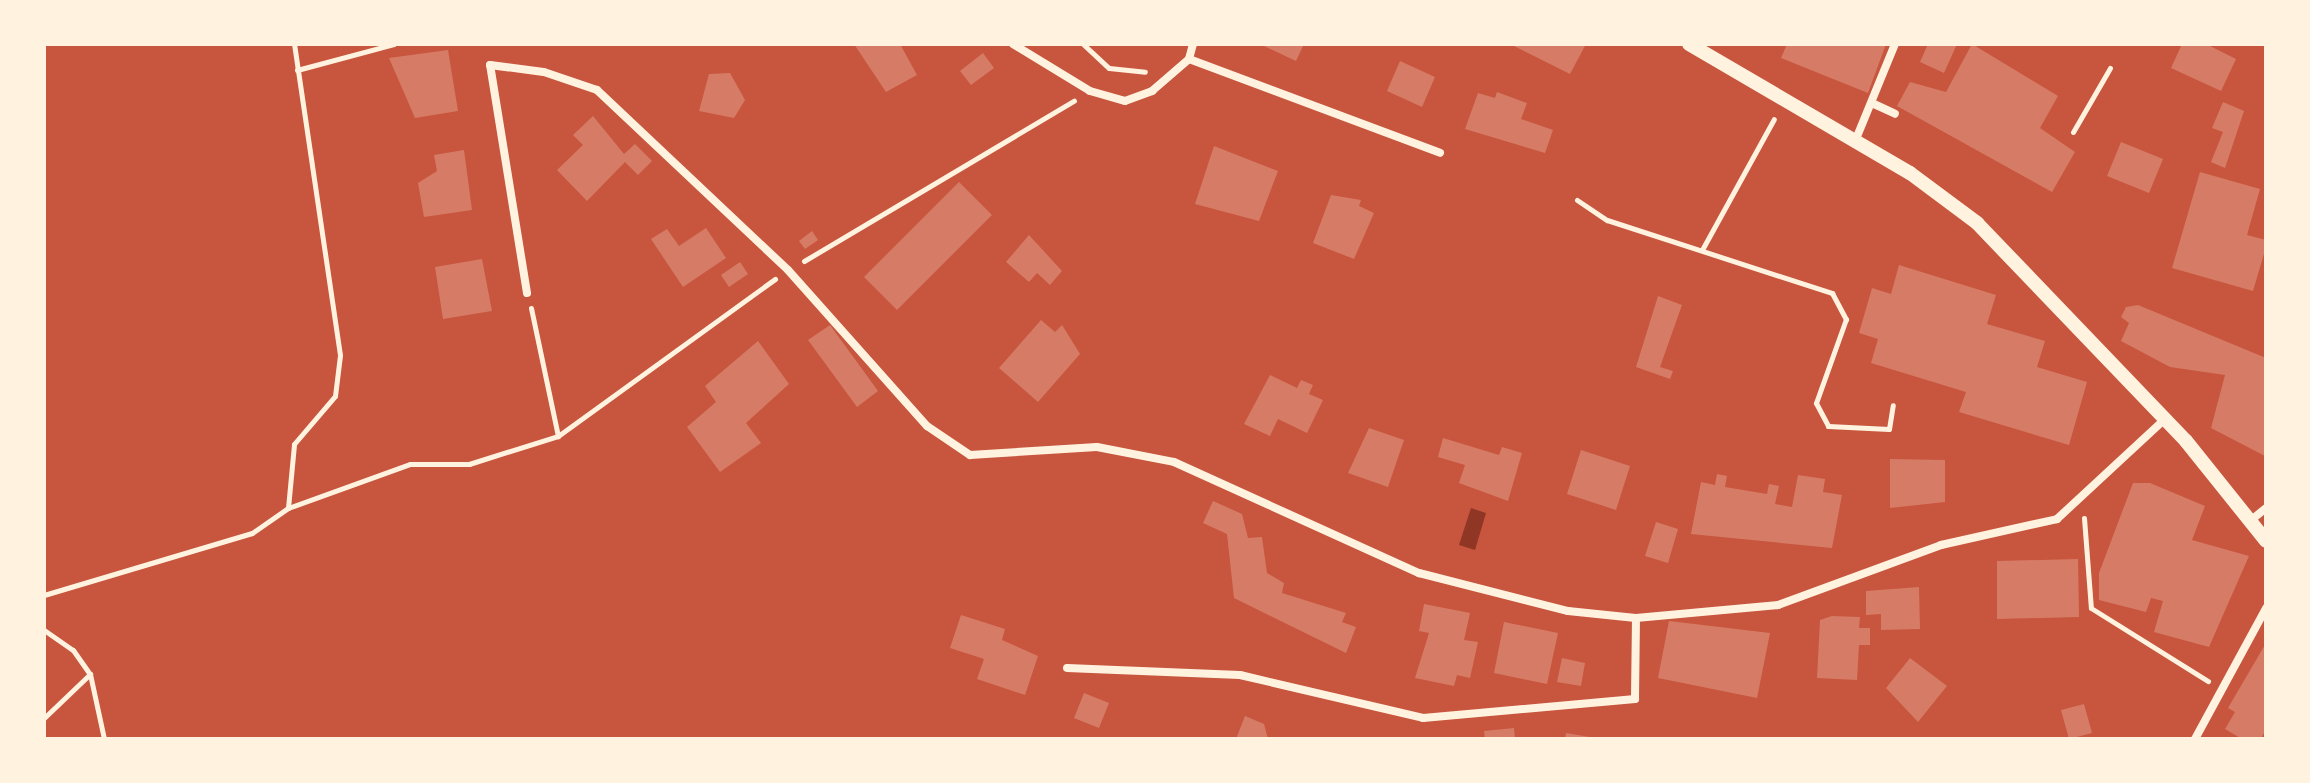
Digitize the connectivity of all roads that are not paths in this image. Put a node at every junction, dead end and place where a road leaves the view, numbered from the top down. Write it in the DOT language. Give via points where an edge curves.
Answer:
graph roads {
  1 [pos="1013,44"];
  2 [pos="1193,44"];
  3 [pos="1689,44"];
  4 [pos="1895,44"];
  5 [pos="1189,59"];
  6 [pos="1874,104"];
  7 [pos="1895,114"];
  8 [pos="1856,139"];
  9 [pos="1440,153"];
  10 [pos="527,293"];
  11 [pos="2165,419"];
  12 [pos="2266,508"];
  13 [pos="2250,521"];
  14 [pos="2266,541"];
  15 [pos="2266,608"];
  16 [pos="1636,618"];
  17 [pos="1067,668"];
  18 [pos="2195,739"];
  1 -- 5 [label="street" via="1090,91 1125,101 1152,91"];
  2 -- 5 [label="street"];
  3 -- 8 [label="street"];
  4 -- 6 [label="street"];
  5 -- 9 [label="street"];
  6 -- 7 [label="street"];
  6 -- 8 [label="street"];
  8 -- 11 [label="street" via="1977,223"];
  10 -- 16 [label="street" via="490,65 544,72 597,90 788,270 927,426 970,455 1097,447 1174,462 1419,573 1568,611"];
  11 -- 13 [label="street"];
  11 -- 16 [label="street" via="2074,510 1941,545 1778,605"];
  12 -- 13 [label="street"];
  13 -- 14 [label="street"];
  15 -- 18 [label="street" via="2217,689"];
  16 -- 17 [label="street" via="1635,699 1438,717 1240,675"];
}
